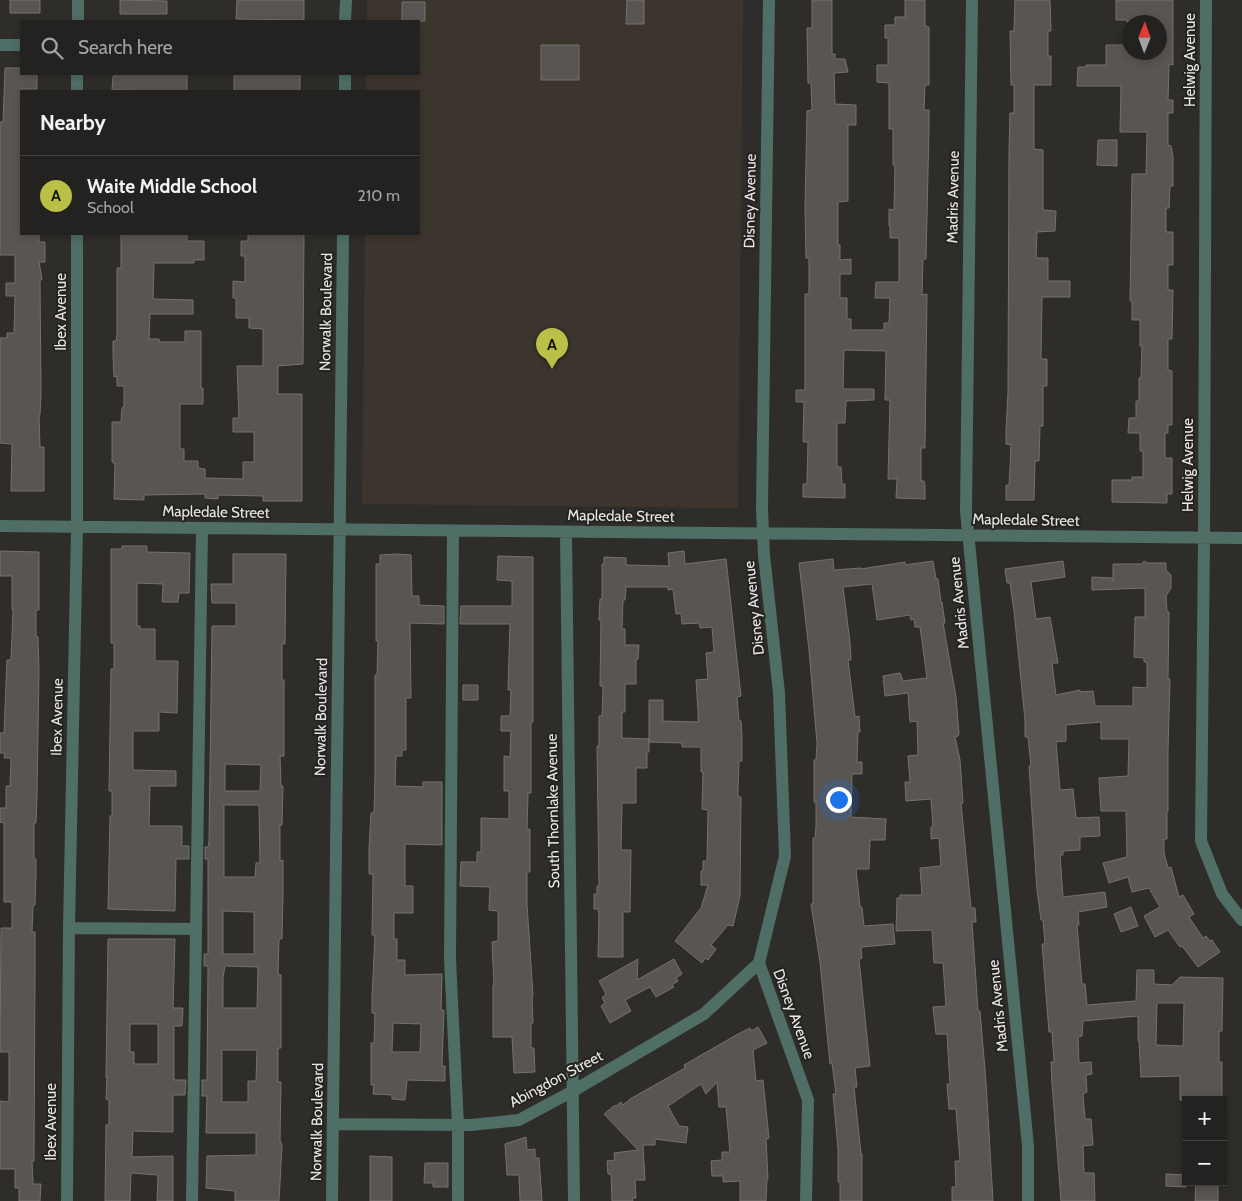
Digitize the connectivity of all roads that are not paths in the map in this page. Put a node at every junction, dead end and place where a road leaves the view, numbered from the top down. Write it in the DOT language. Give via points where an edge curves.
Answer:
graph roads {
  1 [pos="78,0"];
  2 [pos="346,0"];
  3 [pos="769,0"];
  4 [pos="972,0"];
  5 [pos="1206,0"];
  6 [pos="78,20"];
  7 [pos="346,20"];
  8 [pos="0,45"];
  9 [pos="20,45"];
  10 [pos="77,75"];
  11 [pos="345,75"];
  12 [pos="77,90"];
  13 [pos="345,90"];
  14 [pos="77,235"];
  15 [pos="343,235"];
  16 [pos="0,526"];
  17 [pos="77,527"];
  18 [pos="202,528"];
  19 [pos="340,530"];
  20 [pos="453,531"];
  21 [pos="566,532"];
  22 [pos="763,534"];
  23 [pos="968,536"];
  24 [pos="1204,538"];
  25 [pos="1242,538"];
  26 [pos="1242,920"];
  27 [pos="69,928"];
  28 [pos="196,929"];
  29 [pos="759,963"];
  30 [pos="573,1091"];
  31 [pos="334,1124"];
  32 [pos="458,1125"];
  33 [pos="67,1201"];
  34 [pos="192,1201"];
  35 [pos="332,1201"];
  36 [pos="458,1201"];
  37 [pos="574,1201"];
  38 [pos="806,1201"];
  39 [pos="1028,1201"];
  1 -- 6 [label="street"];
  2 -- 7 [label="street"];
  3 -- 22 [label="street, Disney Avenue"];
  4 -- 23 [label="street, Madris Avenue"];
  5 -- 24 [label="street, Helwig Avenue"];
  8 -- 9 [label="street"];
  10 -- 12 [label="street"];
  11 -- 13 [label="street"];
  14 -- 17 [label="street, Ibex Avenue"];
  15 -- 19 [label="street, Norwalk Boulevard"];
  16 -- 17 [label="street, Mapledale Street"];
  17 -- 18 [label="street, Mapledale Street"];
  17 -- 27 [label="street, Ibex Avenue"];
  18 -- 19 [label="street, Mapledale Street"];
  18 -- 28 [label="street"];
  19 -- 20 [label="street, Mapledale Street"];
  19 -- 31 [label="street, Norwalk Boulevard"];
  20 -- 21 [label="street, Mapledale Street"];
  20 -- 32 [label="street" via="450,959"];
  21 -- 22 [label="street, Mapledale Street"];
  21 -- 30 [label="street, South Thornlake Avenue"];
  22 -- 23 [label="street, Mapledale Street"];
  22 -- 29 [label="street, Disney Avenue" via="779,693 785,856"];
  23 -- 24 [label="street, Mapledale Street"];
  23 -- 39 [label="street, Madris Avenue" via="1027,1136"];
  24 -- 25 [label="street, Mapledale Street"];
  24 -- 26 [label="street, Helwig Avenue" via="1201,842 1222,894"];
  27 -- 28 [label="street"];
  27 -- 33 [label="street, Ibex Avenue"];
  28 -- 34 [label="street"];
  29 -- 30 [label="street, Abingdon Street" via="704,1014"];
  29 -- 38 [label="street, Disney Avenue" via="808,1100"];
  30 -- 32 [label="street, Abingdon Street" via="519,1120"];
  30 -- 37 [label="street, South Thornlake Avenue"];
  31 -- 32 [label="street, Abingdon Street"];
  31 -- 35 [label="street, Norwalk Boulevard"];
  32 -- 36 [label="street"];
}
